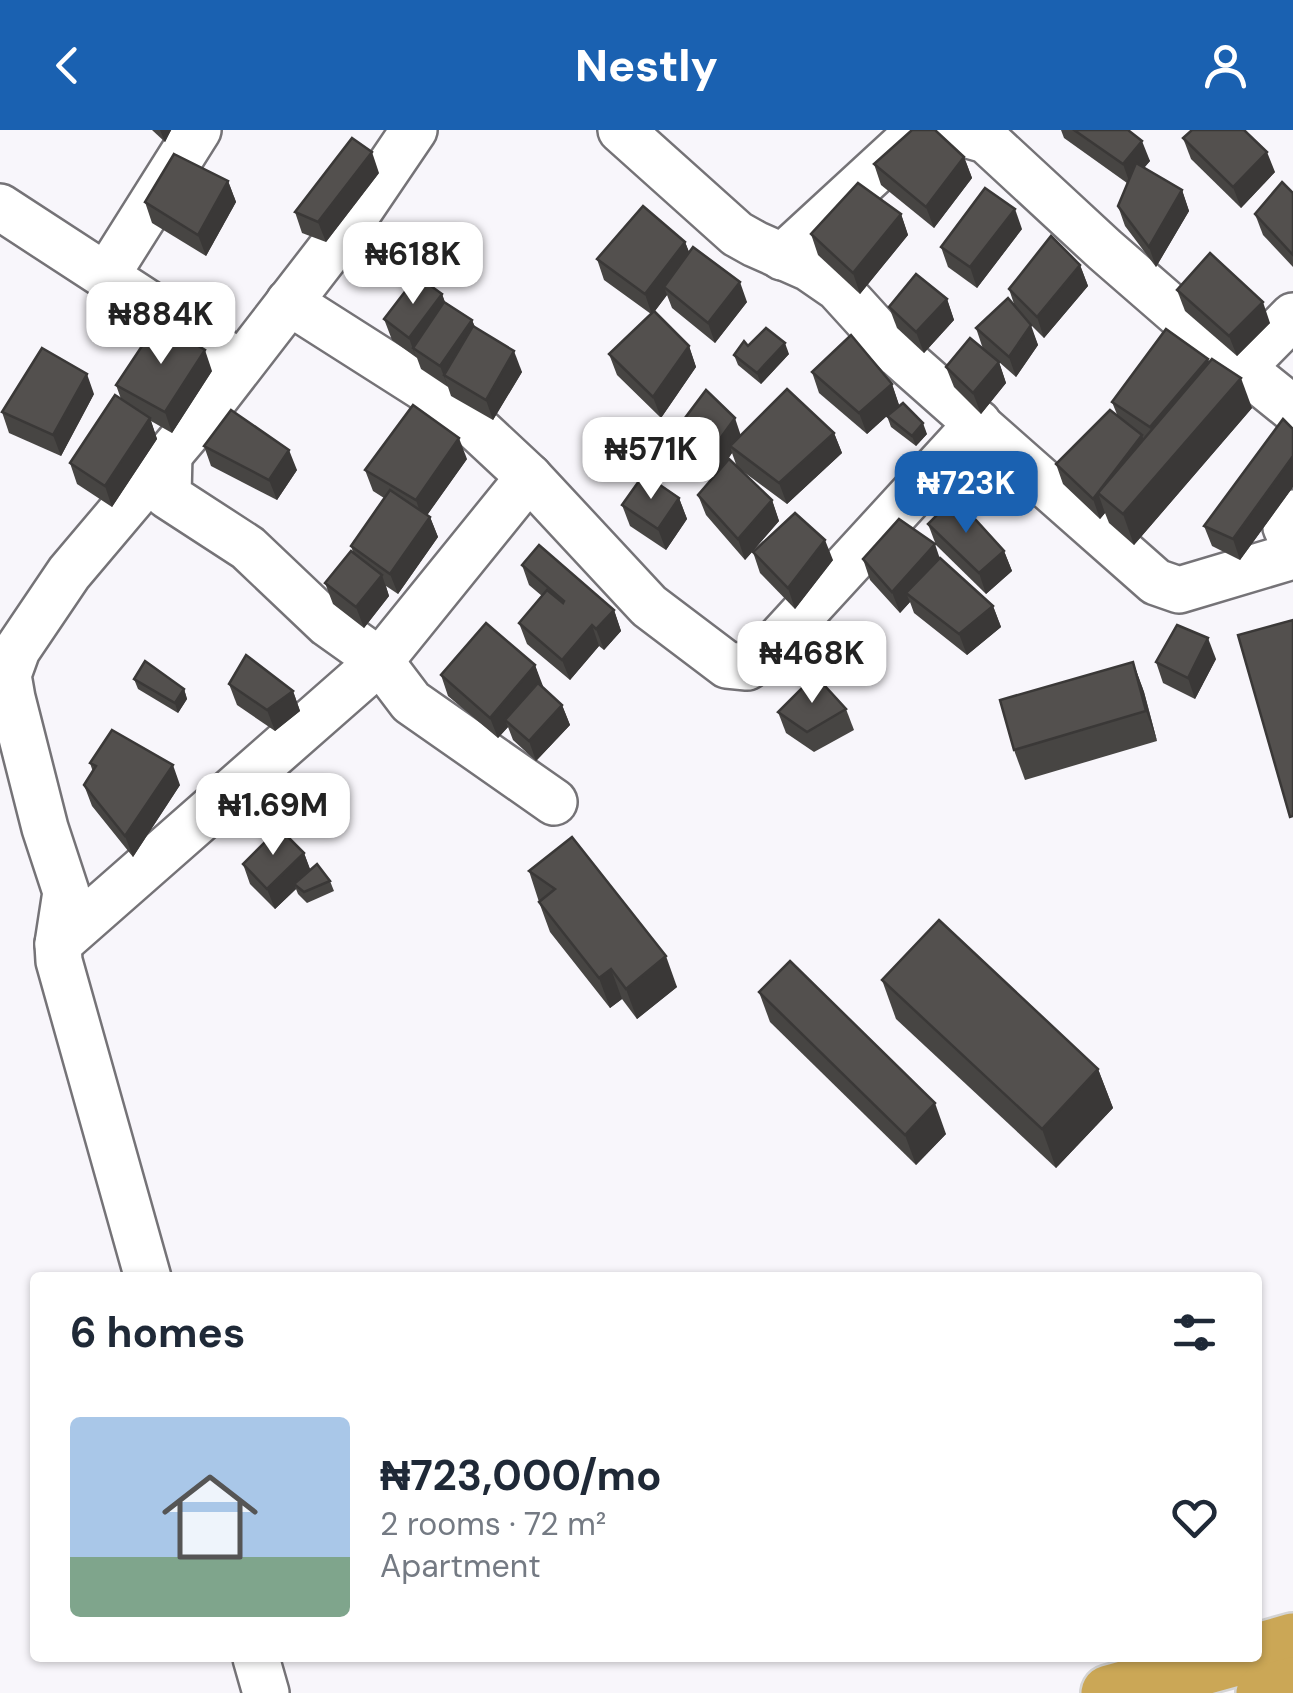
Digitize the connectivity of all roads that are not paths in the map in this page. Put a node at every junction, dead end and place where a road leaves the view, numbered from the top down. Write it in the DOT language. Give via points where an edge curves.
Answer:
graph roads {
  1 [pos="198,130"];
  2 [pos="621,130"];
  3 [pos="920,130"];
  4 [pos="404,132"];
  5 [pos="977,133"];
  6 [pos="0,207"];
  7 [pos="782,257"];
  8 [pos="106,276"];
  9 [pos="289,302"];
  10 [pos="1293,316"];
  11 [pos="241,364"];
  12 [pos="1242,368"];
  13 [pos="1293,409"];
  14 [pos="978,424"];
  15 [pos="169,454"];
  16 [pos="529,476"];
  17 [pos="1293,513"];
  18 [pos="1293,543"];
  19 [pos="1293,556"];
  20 [pos="380,661"];
  21 [pos="554,802"];
  22 [pos="58,944"];
  23 [pos="146,1272"];
  24 [pos="1293,1642"];
  25 [pos="1262,1651"];
  26 [pos="257,1662"];
  27 [pos="1222,1662"];
  28 [pos="1293,1685"];
  29 [pos="266,1693"];
  30 [pos="1110,1693"];
  31 [pos="1264,1693"];
  1 -- 8 [label="street"];
  2 -- 7 [label="street" via="737,234"];
  3 -- 7 [label="street"];
  4 -- 9 [label="street" via="353,220"];
  5 -- 12 [label="street"];
  6 -- 8 [label="street"];
  7 -- 14 [label="street" via="838,288 899,355"];
  8 -- 11 [label="street"];
  9 -- 11 [label="street"];
  9 -- 16 [label="street" via="454,407"];
  10 -- 12 [label="street"];
  11 -- 15 [label="street"];
  12 -- 13 [label="street"];
  14 -- 16 [label="street" via="747,668 727,665 649,606"];
  14 -- 19 [label="street" via="1156,582 1180,590"];
  15 -- 20 [label="street" via="168,496 248,548 328,624"];
  15 -- 22 [label="street" via="70,573 17,650 8,675 66,892"];
  16 -- 20 [label="street"];
  17 -- 18 [label="street" via="1286,527"];
  20 -- 21 [label="street" via="411,702"];
  20 -- 22 [label="street"];
  22 -- 23 [label="street"];
  24 -- 25 [label="highway"];
  26 -- 29 [label="street"];
  27 -- 30 [label="highway"];
  28 -- 31 [label="highway"];
}
